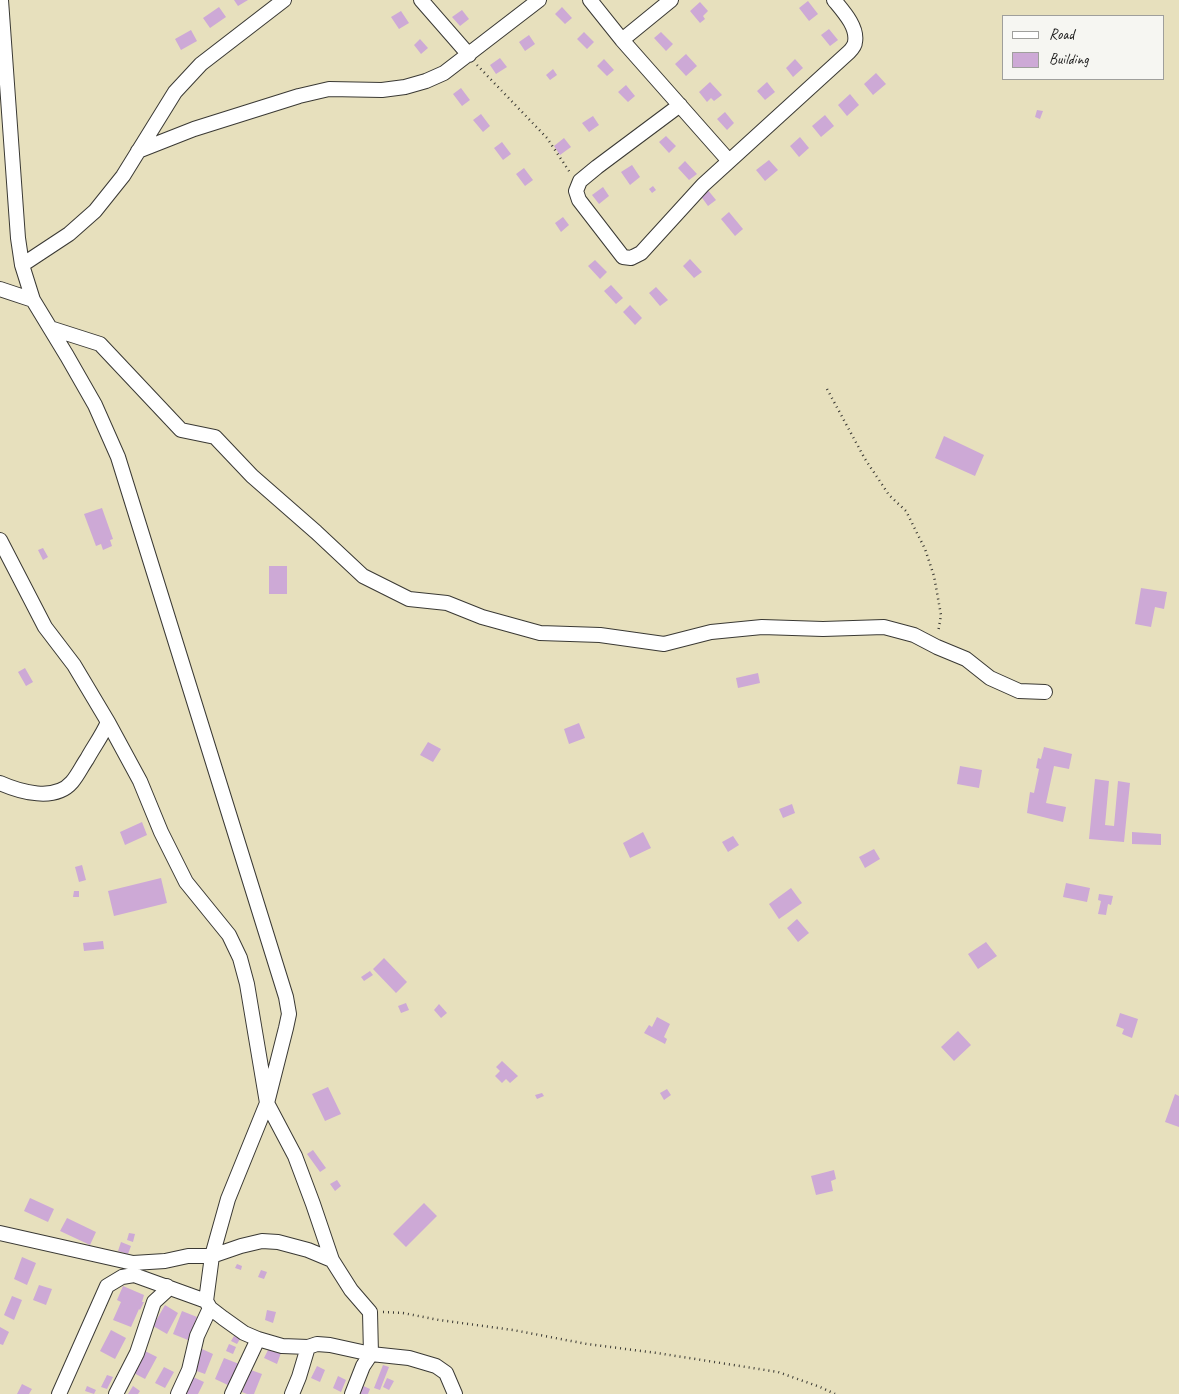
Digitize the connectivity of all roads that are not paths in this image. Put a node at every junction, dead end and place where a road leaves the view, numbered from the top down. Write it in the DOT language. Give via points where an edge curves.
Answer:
graph roads {
  1 [pos="1,0"];
  2 [pos="284,0"];
  3 [pos="421,0"];
  4 [pos="539,0"];
  5 [pos="590,0"];
  6 [pos="671,0"];
  7 [pos="834,0"];
  8 [pos="622,40"];
  9 [pos="469,55"];
  10 [pos="680,105"];
  11 [pos="138,151"];
  12 [pos="730,161"];
  13 [pos="22,265"];
  14 [pos="0,289"];
  15 [pos="33,300"];
  16 [pos="50,328"];
  17 [pos="0,540"];
  18 [pos="1044,692"];
  19 [pos="108,722"];
  20 [pos="0,783"];
  21 [pos="266,1103"];
  22 [pos="0,1233"];
  23 [pos="212,1256"];
  24 [pos="332,1260"];
  25 [pos="134,1269"];
  26 [pos="167,1286"];
  27 [pos="208,1304"];
  28 [pos="258,1339"];
  29 [pos="308,1347"];
  30 [pos="371,1354"];
  31 [pos="59,1394"];
  32 [pos="116,1394"];
  33 [pos="178,1394"];
  34 [pos="232,1394"];
  35 [pos="292,1394"];
  36 [pos="352,1394"];
  37 [pos="455,1394"];
  1 -- 13 [label="street"];
  2 -- 11 [label="street" via="201,64 175,92"];
  3 -- 9 [label="street"];
  4 -- 9 [label="street"];
  5 -- 8 [label="street"];
  6 -- 8 [label="street"];
  7 -- 12 [label="street" via="854,30 856,43"];
  8 -- 10 [label="street"];
  9 -- 11 [label="street" via="444,73 419,84 382,90 329,89 299,96 194,129"];
  10 -- 12 [label="street"];
  10 -- 12 [label="street" via="580,181 576,191 579,200 623,257 631,258 641,253 703,185"];
  11 -- 13 [label="street" via="95,211 69,234"];
  13 -- 15 [label="street"];
  14 -- 15 [label="street"];
  15 -- 16 [label="street"];
  16 -- 18 [label="street" via="100,344 181,430 215,437 252,476 363,576 409,599 448,603 482,617 540,633 600,635 664,644 711,632 762,627 884,628 914,635 966,659 990,678 1019,691"];
  16 -- 21 [label="street" via="95,405 118,457 286,997 289,1014"];
  17 -- 19 [label="street" via="45,627 74,665"];
  19 -- 20 [label="street" via="72,783 62,790 42,794"];
  19 -- 21 [label="street" via="140,781 186,882 229,935 240,958"];
  21 -- 23 [label="street" via="228,1199"];
  21 -- 24 [label="street" via="295,1156"];
  22 -- 25 [label="street"];
  23 -- 24 [label="street" via="270,1241 308,1250"];
  23 -- 25 [label="street" via="188,1256"];
  23 -- 27 [label="street"];
  24 -- 30 [label="street" via="370,1312"];
  25 -- 26 [label="street"];
  25 -- 31 [label="street" via="107,1286"];
  26 -- 27 [label="street"];
  26 -- 32 [label="street" via="154,1302 137,1353"];
  27 -- 28 [label="street" via="244,1333"];
  27 -- 33 [label="street" via="189,1370"];
  28 -- 29 [label="street" via="282,1346"];
  28 -- 34 [label="street"];
  29 -- 30 [label="street" via="330,1345"];
  29 -- 35 [label="street"];
  30 -- 36 [label="street"];
  30 -- 37 [label="street" via="409,1358 436,1366 446,1373"];
}
